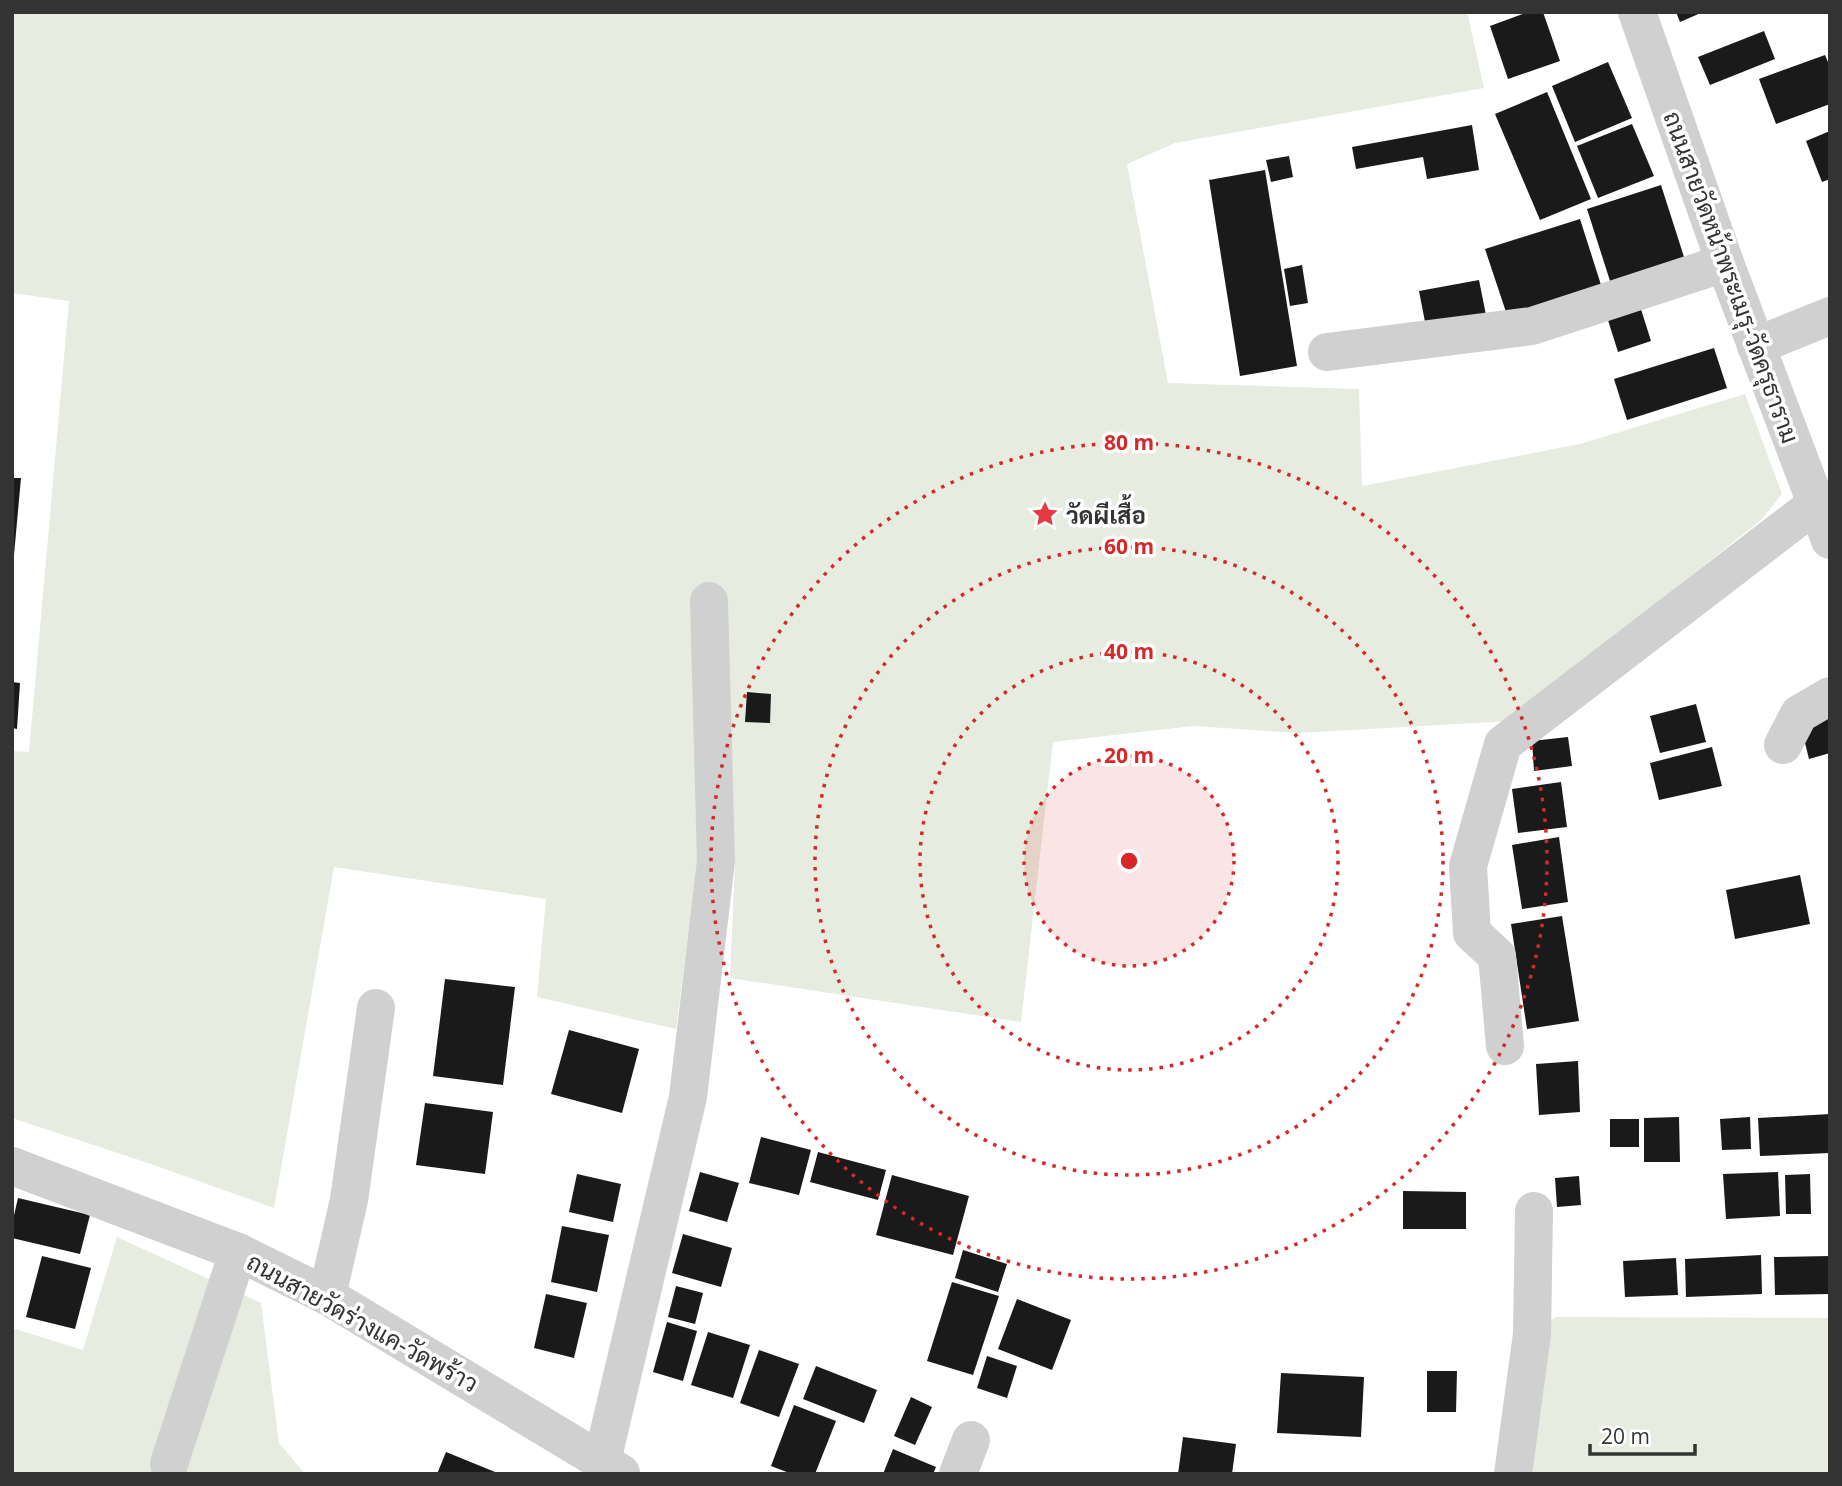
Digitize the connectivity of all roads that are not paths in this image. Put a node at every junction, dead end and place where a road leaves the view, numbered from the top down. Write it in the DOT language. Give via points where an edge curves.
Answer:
graph roads {
  1 [pos="1637,12"];
  2 [pos="1725,262"];
  3 [pos="1830,316"];
  4 [pos="1756,346"];
  5 [pos="1327,352"];
  6 [pos="1816,504"];
  7 [pos="1830,540"];
  8 [pos="709,601"];
  9 [pos="1830,696"];
  10 [pos="1783,745"];
  11 [pos="376,1008"];
  12 [pos="1505,1046"];
  13 [pos="12,1166"];
  14 [pos="1534,1211"];
  15 [pos="238,1252"];
  16 [pos="327,1296"];
  17 [pos="169,1464"];
  18 [pos="612,1467"];
  19 [pos="1513,1474"];
  1 -- 2 [label="street, ถนนสายวัดหน้าพระเมรุ-วัดครุธาราม"];
  2 -- 4 [label="street, ถนนสายวัดหน้าพระเมรุ-วัดครุธาราม"];
  2 -- 5 [label="street" via="1532,326"];
  3 -- 4 [label="street"];
  4 -- 6 [label="street, ถนนสายวัดหน้าพระเมรุ-วัดครุธาราม"];
  6 -- 7 [label="street, ถนนสายวัดหน้าพระเมรุ-วัดครุธาราม"];
  6 -- 12 [label="street" via="1503,744 1468,866 1472,933 1497,956"];
  8 -- 18 [label="street" via="716,861 688,1097"];
  9 -- 10 [label="street" via="1799,714"];
  11 -- 16 [label="street" via="349,1200"];
  13 -- 15 [label="street, ถนนสายวัดร่างแค-วัดพร้าว"];
  14 -- 19 [label="street" via="1532,1334"];
  15 -- 16 [label="street, ถนนสายวัดร่างแค-วัดพร้าว"];
  15 -- 17 [label="street"];
  16 -- 18 [label="street, ถนนสายวัดร่างแค-วัดพร้าว"];
}
